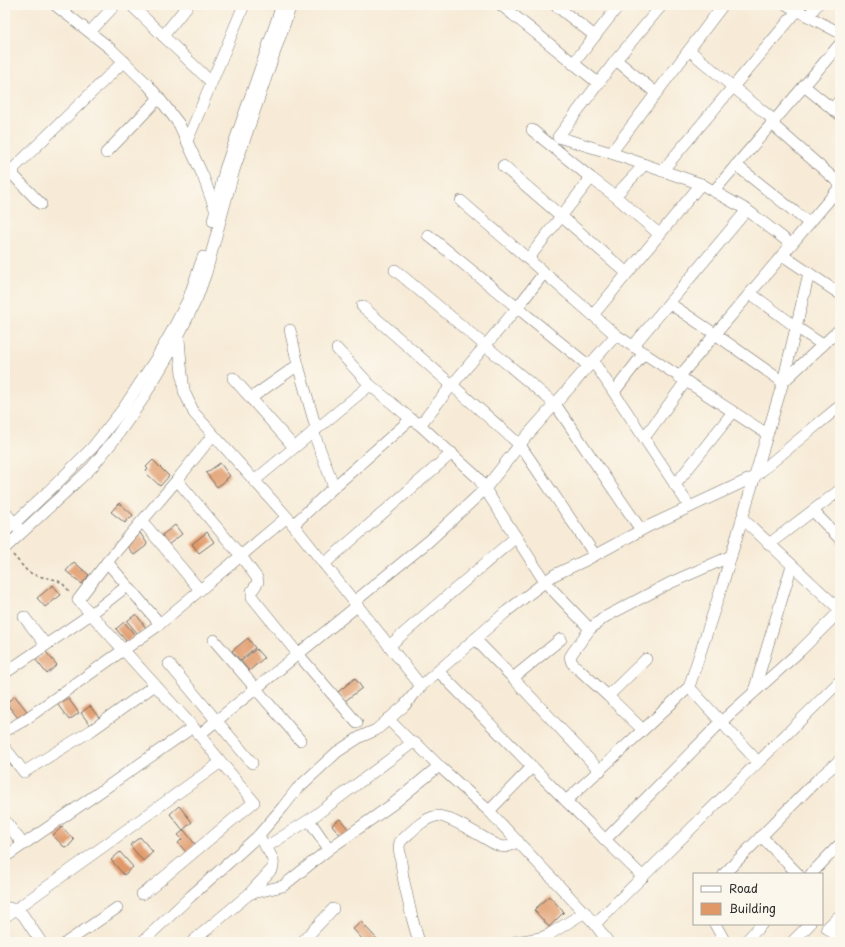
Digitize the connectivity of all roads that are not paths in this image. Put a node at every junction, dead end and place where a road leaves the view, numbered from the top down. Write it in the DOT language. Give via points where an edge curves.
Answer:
graph roads {
  1 [pos="55,5"];
  2 [pos="115,5"];
  3 [pos="132,5"];
  4 [pos="188,5"];
  5 [pos="244,5"];
  6 [pos="282,5"];
  7 [pos="291,5"];
  8 [pos="555,5"];
  9 [pos="619,5"];
  10 [pos="662,5"];
  11 [pos="723,5"];
  12 [pos="787,5"];
  13 [pos="817,5"];
  14 [pos="507,7"];
  15 [pos="797,11"];
  16 [pos="808,16"];
  17 [pos="90,32"];
  18 [pos="840,34"];
  19 [pos="163,36"];
  20 [pos="595,36"];
  21 [pos="840,44"];
  22 [pos="689,50"];
  23 [pos="616,60"];
  24 [pos="124,61"];
  25 [pos="573,64"];
  26 [pos="211,82"];
  27 [pos="598,83"];
  28 [pos="804,86"];
  29 [pos="733,87"];
  30 [pos="656,93"];
  31 [pos="159,98"];
  32 [pos="840,100"];
  33 [pos="836,112"];
  34 [pos="773,123"];
  35 [pos="532,130"];
  36 [pos="187,141"];
  37 [pos="554,141"];
  38 [pos="106,153"];
  39 [pos="611,153"];
  40 [pos="644,165"];
  41 [pos="736,165"];
  42 [pos="503,166"];
  43 [pos="662,171"];
  44 [pos="591,178"];
  45 [pos="700,184"];
  46 [pos="840,185"];
  47 [pos="714,191"];
  48 [pos="615,196"];
  49 [pos="461,201"];
  50 [pos="41,204"];
  51 [pos="748,210"];
  52 [pos="219,211"];
  53 [pos="562,216"];
  54 [pos="808,223"];
  55 [pos="659,234"];
  56 [pos="428,235"];
  57 [pos="791,244"];
  58 [pos="782,255"];
  59 [pos="528,259"];
  60 [pos="395,270"];
  61 [pos="544,273"];
  62 [pos="627,273"];
  63 [pos="808,273"];
  64 [pos="750,293"];
  65 [pos="840,294"];
  66 [pos="669,303"];
  67 [pos="362,306"];
  68 [pos="517,308"];
  69 [pos="593,315"];
  70 [pos="796,327"];
  71 [pos="840,329"];
  72 [pos="290,330"];
  73 [pos="176,334"];
  74 [pos="715,334"];
  75 [pos="616,335"];
  76 [pos="484,345"];
  77 [pos="823,345"];
  78 [pos="633,346"];
  79 [pos="337,349"];
  80 [pos="644,353"];
  81 [pos="591,364"];
  82 [pos="298,365"];
  83 [pos="233,378"];
  84 [pos="682,379"];
  85 [pos="783,382"];
  86 [pos="370,384"];
  87 [pos="452,384"];
  88 [pos="614,392"];
  89 [pos="251,398"];
  90 [pos="555,404"];
  91 [pos="840,406"];
  92 [pos="733,412"];
  93 [pos="416,422"];
  94 [pos="315,430"];
  95 [pos="767,434"];
  96 [pos="213,435"];
  97 [pos="644,438"];
  98 [pos="520,445"];
  99 [pos="294,448"];
  100 [pos="452,453"];
  101 [pos="754,477"];
  102 [pos="176,480"];
  103 [pos="254,481"];
  104 [pos="675,485"];
  105 [pos="334,487"];
  106 [pos="485,489"];
  107 [pos="840,490"];
  108 [pos="690,507"];
  109 [pos="813,511"];
  110 [pos="5,512"];
  111 [pos="742,518"];
  112 [pos="142,521"];
  113 [pos="290,521"];
  114 [pos="14,523"];
  115 [pos="642,530"];
  116 [pos="5,532"];
  117 [pos="22,532"];
  118 [pos="516,537"];
  119 [pos="840,538"];
  120 [pos="769,544"];
  121 [pos="6,547"];
  122 [pos="595,555"];
  123 [pos="241,556"];
  124 [pos="731,556"];
  125 [pos="107,562"];
  126 [pos="324,564"];
  127 [pos="792,565"];
  128 [pos="545,582"];
  129 [pos="127,586"];
  130 [pos="200,590"];
  131 [pos="356,604"];
  132 [pos="840,611"];
  133 [pos="91,614"];
  134 [pos="24,617"];
  135 [pos="160,624"];
  136 [pos="590,629"];
  137 [pos="475,639"];
  138 [pos="561,639"];
  139 [pos="214,640"];
  140 [pos="46,645"];
  141 [pos="389,646"];
  142 [pos="123,650"];
  143 [pos="298,654"];
  144 [pos="646,659"];
  145 [pos="169,664"];
  146 [pos="438,671"];
  147 [pos="5,673"];
  148 [pos="513,678"];
  149 [pos="840,681"];
  150 [pos="155,686"];
  151 [pos="421,686"];
  152 [pos="689,687"];
  153 [pos="256,689"];
  154 [pos="754,692"];
  155 [pos="608,696"];
  156 [pos="388,719"];
  157 [pos="216,721"];
  158 [pos="721,722"];
  159 [pos="357,723"];
  160 [pos="643,730"];
  161 [pos="5,731"];
  162 [pos="196,731"];
  163 [pos="300,740"];
  164 [pos="412,743"];
  165 [pos="5,748"];
  166 [pos="840,760"];
  167 [pos="221,762"];
  168 [pos="758,762"];
  169 [pos="252,763"];
  170 [pos="438,766"];
  171 [pos="532,767"];
  172 [pos="600,771"];
  173 [pos="566,802"];
  174 [pos="489,811"];
  175 [pos="309,820"];
  176 [pos="5,821"];
  177 [pos="258,836"];
  178 [pos="761,836"];
  179 [pos="605,840"];
  180 [pos="518,841"];
  181 [pos="23,844"];
  182 [pos="840,844"];
  183 [pos="266,847"];
  184 [pos="329,848"];
  185 [pos="5,857"];
  186 [pos="725,873"];
  187 [pos="797,873"];
  188 [pos="812,873"];
  189 [pos="643,877"];
  190 [pos="142,894"];
  191 [pos="249,894"];
  192 [pos="5,907"];
  193 [pos="117,908"];
  194 [pos="333,909"];
  195 [pos="16,910"];
  196 [pos="585,912"];
  197 [pos="840,914"];
  198 [pos="5,917"];
  199 [pos="595,924"];
  200 [pos="716,925"];
  201 [pos="761,925"];
  202 [pos="809,925"];
  203 [pos="822,926"];
  204 [pos="840,939"];
  205 [pos="41,942"];
  206 [pos="67,942"];
  207 [pos="142,942"];
  208 [pos="192,942"];
  209 [pos="302,942"];
  210 [pos="418,942"];
  211 [pos="515,942"];
  212 [pos="608,942"];
  213 [pos="725,942"];
  214 [pos="745,942"];
  215 [pos="792,942"];
  1 -- 17 [label="street"];
  2 -- 17 [label="street"];
  3 -- 19 [label="street"];
  4 -- 19 [label="street"];
  5 -- 26 [label="street"];
  6 -- 52 [label="street" via="225,169"];
  7 -- 52 [label="street"];
  8 -- 20 [label="street"];
  9 -- 20 [label="street"];
  10 -- 23 [label="street"];
  11 -- 22 [label="street"];
  12 -- 15 [label="street"];
  13 -- 16 [label="street"];
  14 -- 25 [label="street"];
  15 -- 16 [label="street"];
  15 -- 29 [label="street"];
  16 -- 18 [label="street"];
  17 -- 24 [label="street"];
  19 -- 26 [label="street"];
  20 -- 25 [label="street"];
  21 -- 28 [label="street"];
  22 -- 29 [label="street"];
  22 -- 30 [label="street"];
  23 -- 27 [label="street"];
  23 -- 30 [label="street"];
  24 -- 31 [label="street"];
  24 -- 50 [label="street" via="15,167 14,176"];
  25 -- 27 [label="street"];
  26 -- 36 [label="street"];
  27 -- 37 [label="street"];
  28 -- 33 [label="street"];
  28 -- 34 [label="street"];
  29 -- 34 [label="street"];
  29 -- 43 [label="street"];
  30 -- 39 [label="street"];
  31 -- 36 [label="street"];
  31 -- 38 [label="street"];
  32 -- 33 [label="street"];
  34 -- 41 [label="street"];
  34 -- 46 [label="street"];
  35 -- 37 [label="street"];
  36 -- 52 [label="street"];
  37 -- 39 [label="street"];
  37 -- 44 [label="street"];
  39 -- 40 [label="street"];
  40 -- 43 [label="street"];
  40 -- 48 [label="street"];
  41 -- 47 [label="street"];
  41 -- 54 [label="street"];
  42 -- 53 [label="street"];
  43 -- 45 [label="street"];
  44 -- 48 [label="street"];
  44 -- 53 [label="street"];
  45 -- 47 [label="street"];
  45 -- 55 [label="street"];
  46 -- 54 [label="street"];
  47 -- 51 [label="street"];
  48 -- 55 [label="street"];
  49 -- 59 [label="street"];
  51 -- 57 [label="street"];
  51 -- 66 [label="street"];
  52 -- 73 [label="street" via="206,273 197,298"];
  53 -- 59 [label="street"];
  53 -- 62 [label="street"];
  54 -- 57 [label="street"];
  55 -- 62 [label="street"];
  56 -- 68 [label="street"];
  57 -- 58 [label="street"];
  58 -- 63 [label="street"];
  58 -- 64 [label="street"];
  59 -- 61 [label="street"];
  60 -- 76 [label="street"];
  61 -- 68 [label="street"];
  61 -- 69 [label="street"];
  62 -- 69 [label="street"];
  63 -- 65 [label="street"];
  63 -- 70 [label="street"];
  64 -- 70 [label="street"];
  64 -- 74 [label="street"];
  66 -- 74 [label="street"];
  66 -- 78 [label="street"];
  67 -- 87 [label="street"];
  68 -- 76 [label="street"];
  68 -- 81 [label="street"];
  69 -- 75 [label="street"];
  70 -- 77 [label="street"];
  70 -- 85 [label="street"];
  71 -- 77 [label="street"];
  72 -- 82 [label="street"];
  73 -- 96 [label="street" via="184,391 194,413"];
  73 -- 114 [label="street" via="92,448"];
  73 -- 117 [label="street" via="170,353 114,440 92,466"];
  74 -- 84 [label="street"];
  74 -- 85 [label="street"];
  75 -- 78 [label="street"];
  75 -- 81 [label="street"];
  76 -- 87 [label="street"];
  76 -- 90 [label="street"];
  77 -- 85 [label="street"];
  78 -- 80 [label="street"];
  79 -- 86 [label="street"];
  80 -- 84 [label="street"];
  80 -- 88 [label="street"];
  81 -- 88 [label="street"];
  81 -- 90 [label="street"];
  82 -- 89 [label="street"];
  82 -- 94 [label="street"];
  83 -- 89 [label="street"];
  84 -- 92 [label="street"];
  84 -- 97 [label="street"];
  85 -- 95 [label="street"];
  86 -- 93 [label="street"];
  86 -- 94 [label="street"];
  87 -- 93 [label="street"];
  87 -- 98 [label="street"];
  88 -- 97 [label="street"];
  89 -- 99 [label="street"];
  90 -- 98 [label="street"];
  90 -- 115 [label="street"];
  91 -- 101 [label="street"];
  92 -- 95 [label="street"];
  92 -- 104 [label="street"];
  93 -- 100 [label="street"];
  93 -- 105 [label="street"];
  94 -- 99 [label="street"];
  94 -- 105 [label="street"];
  95 -- 101 [label="street"];
  96 -- 102 [label="street"];
  96 -- 103 [label="street"];
  97 -- 104 [label="street"];
  98 -- 106 [label="street"];
  98 -- 122 [label="street"];
  99 -- 103 [label="street"];
  100 -- 106 [label="street" via="478,478"];
  100 -- 126 [label="street"];
  101 -- 108 [label="street"];
  101 -- 111 [label="street"];
  102 -- 112 [label="street"];
  102 -- 123 [label="street"];
  103 -- 113 [label="street"];
  104 -- 108 [label="street"];
  105 -- 113 [label="street"];
  106 -- 118 [label="street"];
  106 -- 131 [label="street"];
  107 -- 109 [label="street"];
  108 -- 115 [label="street"];
  109 -- 119 [label="street"];
  109 -- 120 [label="street"];
  110 -- 114 [label="street"];
  111 -- 120 [label="street"];
  111 -- 124 [label="street"];
  112 -- 125 [label="street"];
  112 -- 130 [label="street"];
  113 -- 123 [label="street"];
  113 -- 126 [label="street"];
  114 -- 116 [label="street"];
  114 -- 117 [label="street"];
  115 -- 122 [label="street"];
  117 -- 121 [label="street"];
  118 -- 128 [label="street"];
  118 -- 141 [label="street"];
  120 -- 127 [label="street"];
  122 -- 128 [label="street"];
  123 -- 130 [label="street"];
  123 -- 143 [label="street" via="258,582 252,591 252,597"];
  124 -- 136 [label="street" via="670,583 605,617"];
  124 -- 152 [label="street"];
  125 -- 129 [label="street"];
  125 -- 133 [label="street" via="78,600"];
  126 -- 131 [label="street"];
  127 -- 132 [label="street"];
  127 -- 154 [label="street"];
  128 -- 136 [label="street"];
  128 -- 137 [label="street"];
  129 -- 133 [label="street"];
  129 -- 135 [label="street"];
  130 -- 135 [label="street"];
  131 -- 141 [label="street"];
  131 -- 143 [label="street"];
  132 -- 154 [label="street"];
  133 -- 140 [label="street"];
  133 -- 142 [label="street"];
  134 -- 140 [label="street"];
  135 -- 142 [label="street"];
  136 -- 155 [label="street" via="570,657 572,663"];
  137 -- 146 [label="street"];
  137 -- 148 [label="street"];
  138 -- 148 [label="street"];
  139 -- 153 [label="street"];
  140 -- 147 [label="street"];
  141 -- 151 [label="street"];
  142 -- 150 [label="street"];
  142 -- 161 [label="street"];
  143 -- 153 [label="street"];
  143 -- 159 [label="street"];
  144 -- 155 [label="street"];
  145 -- 157 [label="street"];
  146 -- 151 [label="street"];
  146 -- 171 [label="street"];
  148 -- 172 [label="street"];
  149 -- 168 [label="street"];
  150 -- 162 [label="street"];
  150 -- 165 [label="street" via="92,730 24,772"];
  151 -- 156 [label="street" via="404,706"];
  152 -- 158 [label="street"];
  152 -- 160 [label="street"];
  153 -- 157 [label="street"];
  153 -- 163 [label="street"];
  154 -- 158 [label="street"];
  155 -- 160 [label="street"];
  156 -- 164 [label="street"];
  156 -- 177 [label="street" via="376,730 337,752 297,789"];
  157 -- 162 [label="street"];
  157 -- 169 [label="street"];
  158 -- 168 [label="street"];
  158 -- 179 [label="street"];
  160 -- 172 [label="street"];
  162 -- 167 [label="street"];
  162 -- 181 [label="street"];
  164 -- 170 [label="street" via="418,745"];
  164 -- 175 [label="street"];
  166 -- 178 [label="street"];
  167 -- 190 [label="street" via="254,802"];
  167 -- 195 [label="street"];
  168 -- 189 [label="street"];
  170 -- 174 [label="street"];
  170 -- 184 [label="street" via="392,804"];
  171 -- 173 [label="street"];
  171 -- 174 [label="street"];
  172 -- 173 [label="street"];
  173 -- 179 [label="street"];
  174 -- 180 [label="street"];
  175 -- 183 [label="street"];
  175 -- 184 [label="street"];
  176 -- 181 [label="street"];
  177 -- 183 [label="street"];
  177 -- 207 [label="street"];
  178 -- 186 [label="street"];
  178 -- 187 [label="street"];
  179 -- 189 [label="street"];
  180 -- 196 [label="street"];
  180 -- 210 [label="street" via="504,848 497,846 453,821 434,816 422,822 400,842 403,877"];
  181 -- 185 [label="street"];
  182 -- 188 [label="street"];
  183 -- 191 [label="street" via="274,865"];
  184 -- 191 [label="street" via="283,886"];
  189 -- 199 [label="street"];
  191 -- 208 [label="street"];
  192 -- 195 [label="street"];
  193 -- 206 [label="street"];
  194 -- 209 [label="street"];
  195 -- 198 [label="street"];
  195 -- 205 [label="street" via="23,915"];
  196 -- 199 [label="street"];
  196 -- 211 [label="street" via="541,938"];
  197 -- 203 [label="street"];
  199 -- 212 [label="street"];
  200 -- 213 [label="street"];
  201 -- 214 [label="street"];
  202 -- 215 [label="street"];
  203 -- 204 [label="street"];
}
